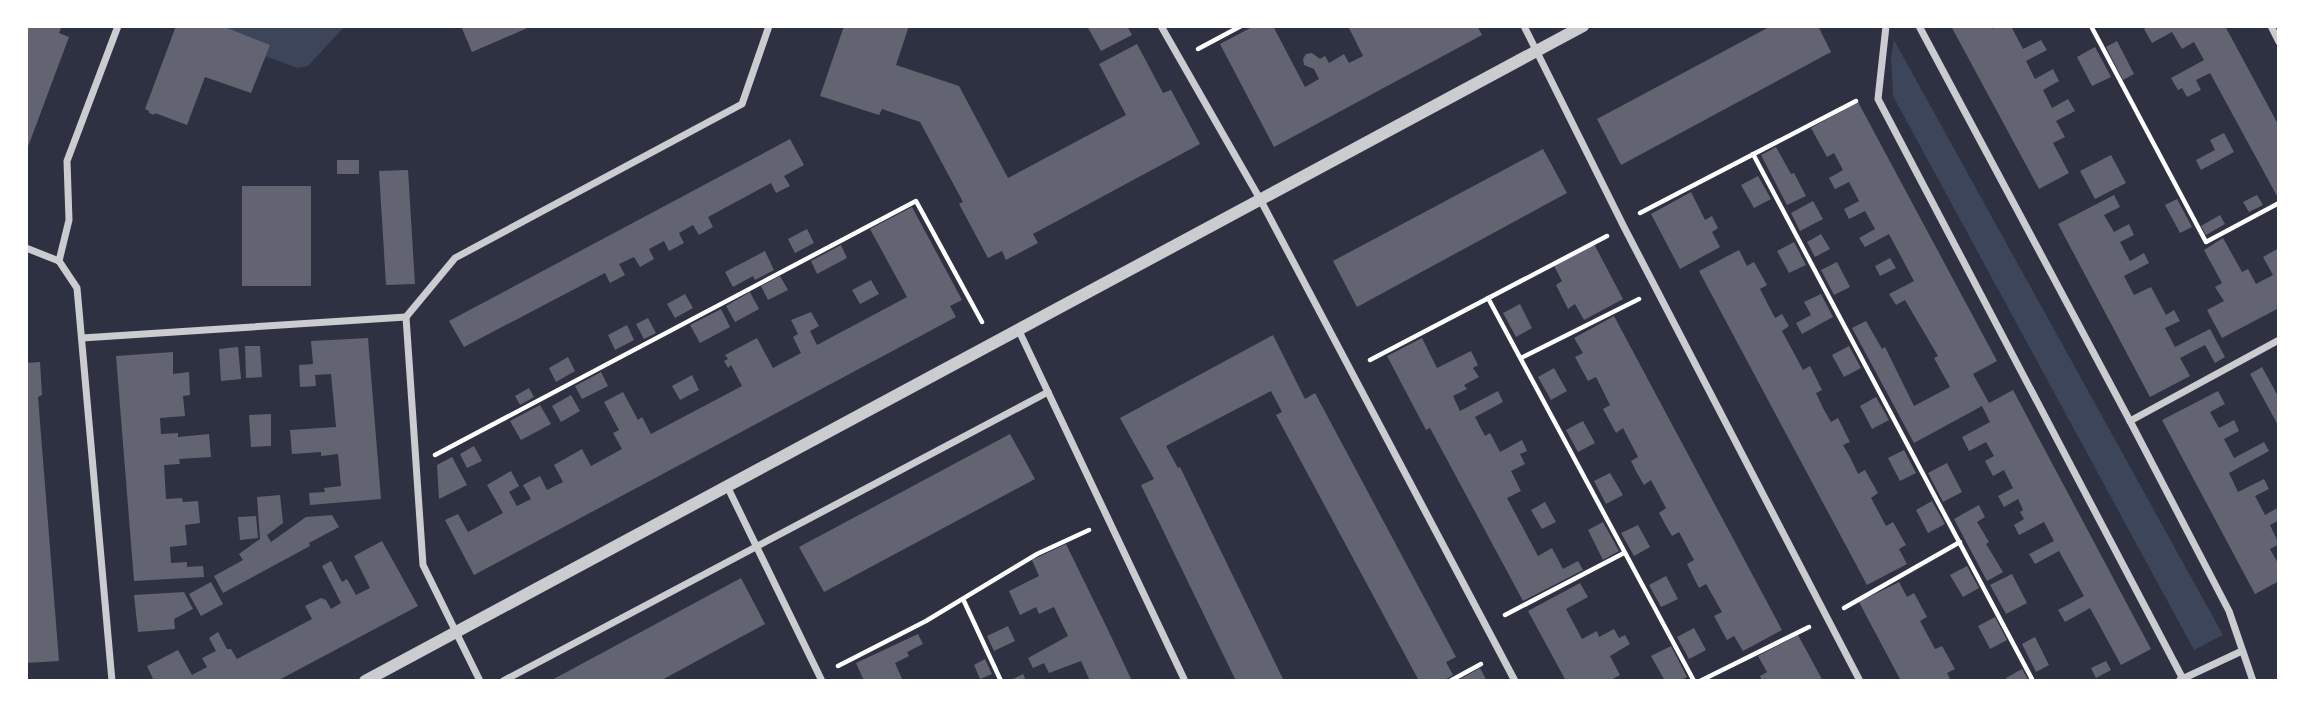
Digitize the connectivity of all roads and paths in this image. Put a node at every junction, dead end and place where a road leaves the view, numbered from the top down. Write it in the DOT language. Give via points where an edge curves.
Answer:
graph roads {
  1 [pos="118,26"];
  2 [pos="769,26"];
  3 [pos="1161,26"];
  4 [pos="1241,26"];
  5 [pos="1524,26"];
  6 [pos="1583,26"];
  7 [pos="1886,26"];
  8 [pos="1919,26"];
  9 [pos="2091,26"];
  10 [pos="2271,26"];
  11 [pos="2279,42"];
  12 [pos="1538,51"];
  13 [pos="1180,59"];
  14 [pos="1879,89"];
  15 [pos="1753,154"];
  16 [pos="1260,199"];
  17 [pos="2279,204"];
  18 [pos="1624,227"];
  19 [pos="26,248"];
  20 [pos="59,261"];
  21 [pos="1657,290"];
  22 [pos="1488,298"];
  23 [pos="406,317"];
  24 [pos="1018,331"];
  25 [pos="82,338"];
  26 [pos="2279,340"];
  27 [pos="994,344"];
  28 [pos="1521,358"];
  29 [pos="1351,370"];
  30 [pos="1048,392"];
  31 [pos="2130,421"];
  32 [pos="416,465"];
  33 [pos="727,486"];
  34 [pos="1109,521"];
  35 [pos="757,546"];
  36 [pos="1625,552"];
  37 [pos="963,598"];
  38 [pos="1486,625"];
  39 [pos="456,631"];
  40 [pos="2242,651"];
  41 [pos="1501,654"];
  42 [pos="820,678"];
  43 [pos="2181,680"];
  44 [pos="112,681"];
  45 [pos="365,681"];
  46 [pos="480,681"];
  47 [pos="503,681"];
  48 [pos="1001,681"];
  49 [pos="1185,681"];
  50 [pos="1450,681"];
  51 [pos="1515,681"];
  52 [pos="1694,681"];
  53 [pos="1860,681"];
  54 [pos="2033,681"];
  55 [pos="2253,681"];
  1 -- 20 [label="street" via="67,161 69,220"];
  2 -- 23 [label="street" via="742,104 455,258"];
  3 -- 13 [label="street"];
  4 -- 13 [label="path"];
  5 -- 12 [label="street"];
  6 -- 12 [label="street"];
  7 -- 14 [label="street"];
  8 -- 31 [label="street"];
  9 -- 17 [label="path" via="2206,242"];
  10 -- 11 [label="street"];
  12 -- 16 [label="street"];
  12 -- 18 [label="street"];
  13 -- 16 [label="street"];
  14 -- 15 [label="path"];
  14 -- 43 [label="street" via="1878,99"];
  15 -- 18 [label="path" via="1639,213"];
  15 -- 54 [label="path"];
  16 -- 24 [label="street"];
  16 -- 29 [label="street"];
  18 -- 21 [label="street"];
  18 -- 22 [label="path"];
  19 -- 20 [label="street"];
  20 -- 25 [label="street" via="77,288"];
  21 -- 28 [label="path"];
  21 -- 53 [label="street"];
  22 -- 28 [label="path"];
  22 -- 29 [label="path"];
  23 -- 25 [label="street"];
  23 -- 32 [label="street"];
  24 -- 27 [label="street"];
  24 -- 30 [label="street"];
  25 -- 44 [label="street"];
  26 -- 31 [label="street"];
  27 -- 32 [label="path" via="916,201"];
  27 -- 33 [label="street"];
  28 -- 36 [label="path"];
  29 -- 38 [label="street"];
  30 -- 34 [label="street"];
  30 -- 35 [label="street"];
  31 -- 40 [label="street" via="2229,611"];
  32 -- 39 [label="street" via="423,565"];
  33 -- 35 [label="street"];
  33 -- 39 [label="street"];
  34 -- 37 [label="path" via="1037,554"];
  34 -- 49 [label="street"];
  35 -- 42 [label="street"];
  35 -- 47 [label="street"];
  36 -- 38 [label="path"];
  36 -- 52 [label="path"];
  37 -- 42 [label="path"];
  37 -- 48 [label="path"];
  38 -- 41 [label="street"];
  39 -- 45 [label="street"];
  39 -- 46 [label="street"];
  40 -- 43 [label="street"];
  40 -- 55 [label="street"];
  41 -- 50 [label="path"];
  41 -- 51 [label="street"];
}
